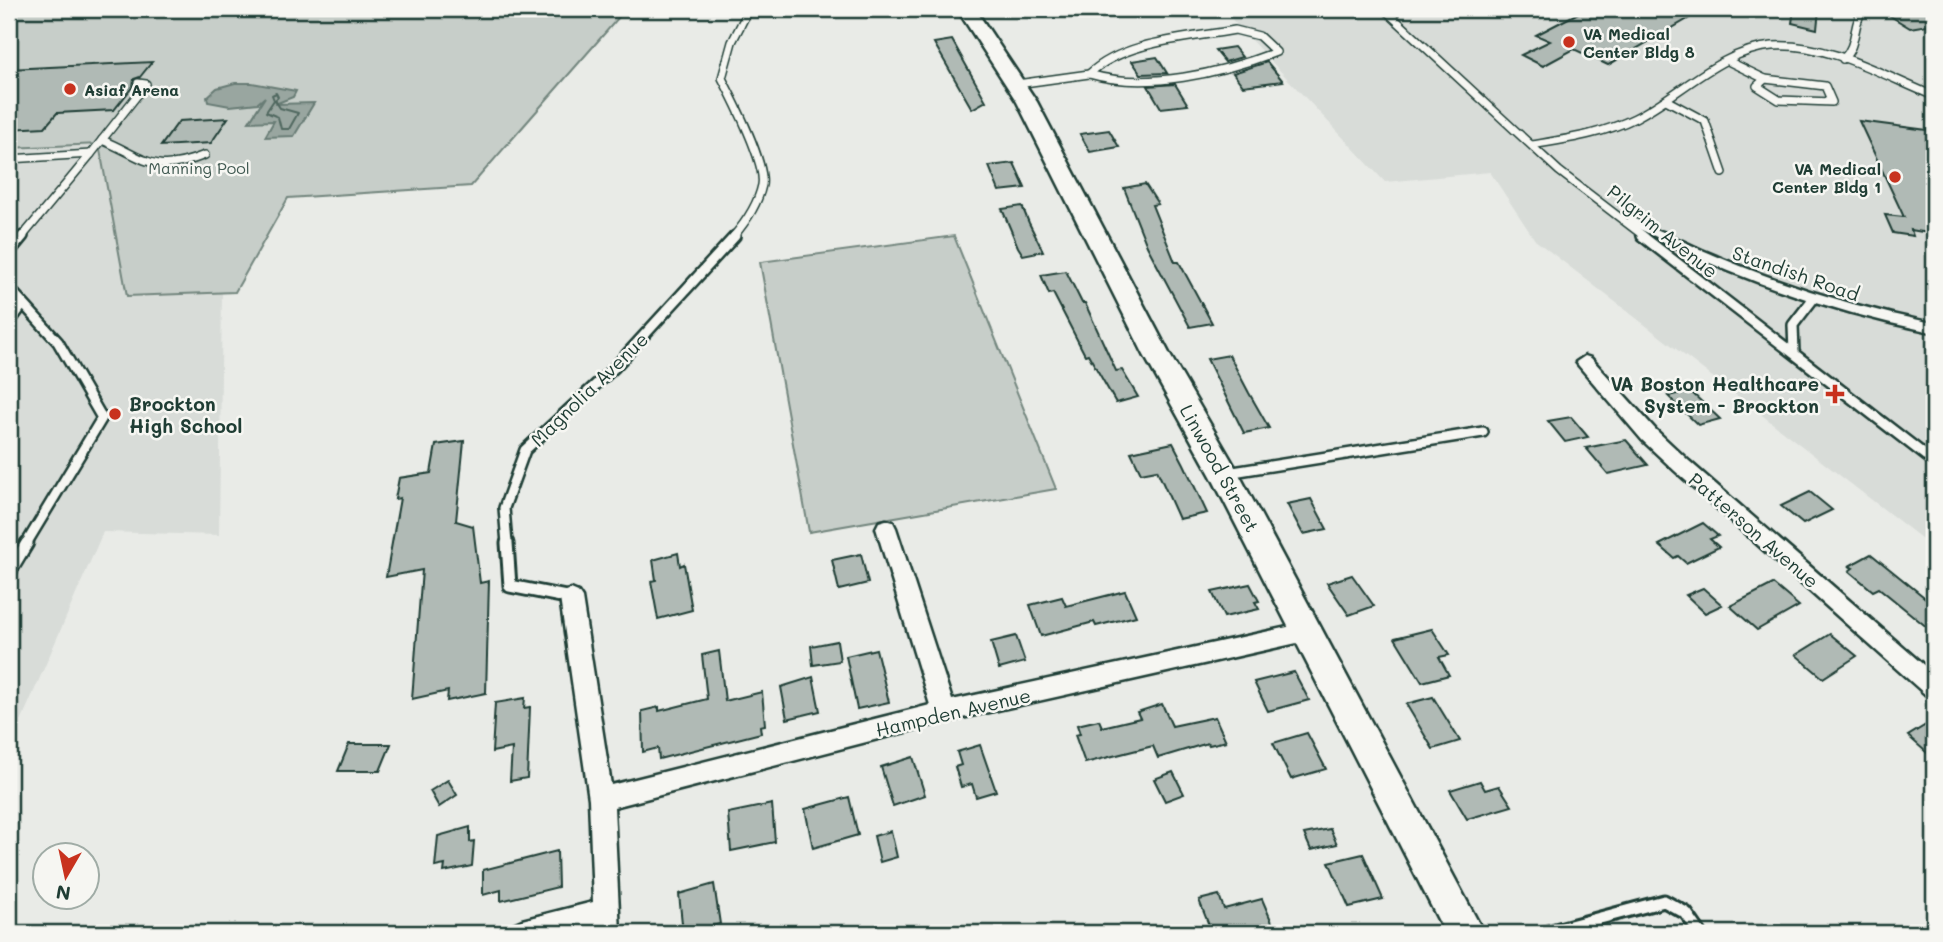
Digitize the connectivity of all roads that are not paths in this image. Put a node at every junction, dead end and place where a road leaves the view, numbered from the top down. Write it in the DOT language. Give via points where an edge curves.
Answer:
graph roads {
  1 [pos="749,9"];
  2 [pos="966,9"];
  3 [pos="1384,9"];
  4 [pos="1863,9"];
  5 [pos="1843,59"];
  6 [pos="1730,62"];
  7 [pos="1089,74"];
  8 [pos="1765,79"];
  9 [pos="138,82"];
  10 [pos="1017,84"];
  11 [pos="1934,96"];
  12 [pos="1666,100"];
  13 [pos="102,140"];
  14 [pos="1532,145"];
  15 [pos="91,153"];
  16 [pos="205,155"];
  17 [pos="9,159"];
  18 [pos="1723,173"];
  19 [pos="1615,213"];
  20 [pos="9,253"];
  21 [pos="9,288"];
  22 [pos="1814,299"];
  23 [pos="23,304"];
  24 [pos="9,323"];
  25 [pos="1934,328"];
  26 [pos="1794,354"];
  27 [pos="1585,362"];
  28 [pos="1483,432"];
  29 [pos="1934,462"];
  30 [pos="1224,473"];
  31 [pos="886,528"];
  32 [pos="9,573"];
  33 [pos="570,598"];
  34 [pos="1306,632"];
  35 [pos="1934,688"];
  36 [pos="944,712"];
  37 [pos="601,799"];
  38 [pos="606,923"];
  39 [pos="522,933"];
  40 [pos="1465,933"];
  41 [pos="1544,933"];
  42 [pos="1700,933"];
  1 -- 33 [label="lane, Magnolia Avenue" via="732,42 722,78 745,122 763,183 747,221 615,367 525,450 504,508 510,586"];
  2 -- 10 [label="street, Linwood Street"];
  3 -- 14 [label="lane, Pilgrim Avenue"];
  4 -- 5 [label="lane" via="1854,49"];
  5 -- 6 [label="lane" via="1775,46 1758,47"];
  5 -- 11 [label="lane"];
  6 -- 8 [label="lane"];
  6 -- 12 [label="lane"];
  7 -- 7 [label="lane" via="1103,61 1141,47 1235,30 1259,36 1276,52 1182,75 1119,81"];
  7 -- 10 [label="lane"];
  8 -- 8 [label="lane" via="1757,86 1773,99 1832,102 1825,86"];
  9 -- 13 [label="lane" via="146,84"];
  10 -- 30 [label="street, Linwood Street" via="1157,355"];
  12 -- 14 [label="lane" via="1610,128"];
  12 -- 18 [label="lane" via="1705,121"];
  13 -- 15 [label="lane"];
  13 -- 16 [label="lane" via="142,162 187,161"];
  14 -- 19 [label="lane, Pilgrim Avenue"];
  15 -- 17 [label="lane"];
  15 -- 20 [label="lane"];
  19 -- 22 [label="lane, Standish Road" via="1725,266"];
  19 -- 26 [label="lane, Pilgrim Avenue"];
  21 -- 23 [label="lane"];
  22 -- 25 [label="lane, Standish Road"];
  22 -- 26 [label="lane" via="1793,325"];
  23 -- 24 [label="lane"];
  23 -- 32 [label="lane" via="58,342 102,418"];
  26 -- 29 [label="lane, Pilgrim Avenue"];
  27 -- 35 [label="street, Patterson Avenue" via="1682,467"];
  28 -- 30 [label="lane"];
  30 -- 34 [label="street, Linwood Street"];
  31 -- 36 [label="street"];
  33 -- 37 [label="street, Magnolia Avenue"];
  34 -- 36 [label="street, Hampden Avenue"];
  34 -- 40 [label="street, Linwood Street"];
  36 -- 37 [label="street, Hampden Avenue"];
  37 -- 38 [label="street, Magnolia Avenue"];
  38 -- 39 [label="street"];
  41 -- 42 [label="lane" via="1664,901 1686,914"];
}
